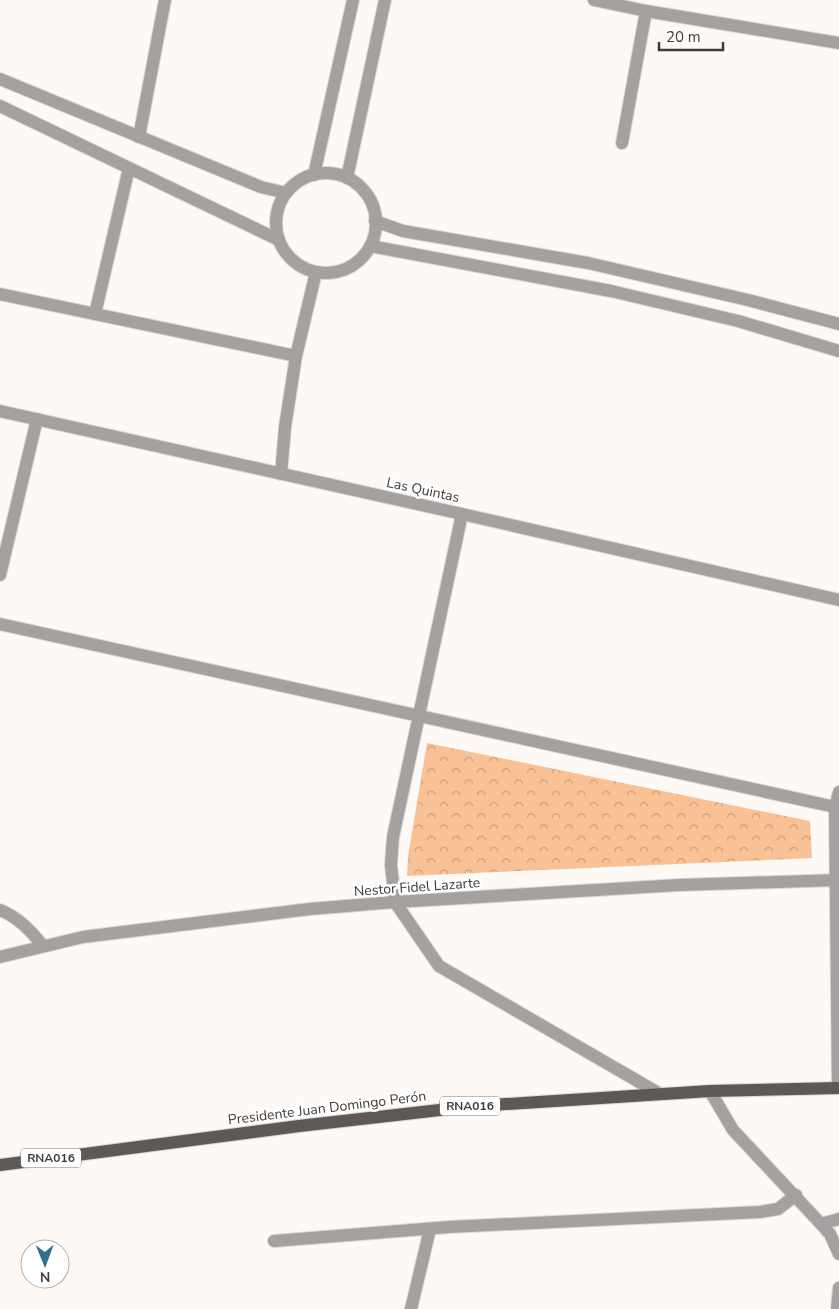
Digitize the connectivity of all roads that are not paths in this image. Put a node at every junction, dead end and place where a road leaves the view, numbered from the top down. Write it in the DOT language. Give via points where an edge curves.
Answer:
graph roads {
  1 [pos="165,0"];
  2 [pos="353,0"];
  3 [pos="385,0"];
  4 [pos="594,0"];
  5 [pos="646,11"];
  6 [pos="839,43"];
  7 [pos="0,79"];
  8 [pos="0,106"];
  9 [pos="140,137"];
  10 [pos="622,143"];
  11 [pos="129,168"];
  12 [pos="314,175"];
  13 [pos="347,178"];
  14 [pos="286,193"];
  15 [pos="375,221"];
  16 [pos="279,240"];
  17 [pos="370,246"];
  18 [pos="316,272"];
  19 [pos="0,294"];
  20 [pos="95,314"];
  21 [pos="839,324"];
  22 [pos="839,351"];
  23 [pos="296,356"];
  24 [pos="0,411"];
  25 [pos="36,419"];
  26 [pos="281,474"];
  27 [pos="462,514"];
  28 [pos="0,575"];
  29 [pos="839,600"];
  30 [pos="0,624"];
  31 [pos="419,715"];
  32 [pos="839,792"];
  33 [pos="835,807"];
  34 [pos="837,880"];
  35 [pos="395,902"];
  36 [pos="0,910"];
  37 [pos="43,946"];
  38 [pos="0,958"];
  39 [pos="838,1088"];
  40 [pos="710,1091"];
  41 [pos="660,1094"];
  42 [pos="0,1165"];
  43 [pos="796,1195"];
  44 [pos="839,1219"];
  45 [pos="821,1224"];
  46 [pos="430,1229"];
  47 [pos="274,1240"];
  48 [pos="839,1254"];
  49 [pos="839,1288"];
  50 [pos="412,1309"];
  51 [pos="837,1309"];
  1 -- 9 [label="street"];
  2 -- 12 [label="street"];
  3 -- 13 [label="street"];
  4 -- 5 [label="street"];
  5 -- 6 [label="street"];
  5 -- 10 [label="street"];
  7 -- 9 [label="street"];
  8 -- 11 [label="street"];
  9 -- 14 [label="street" via="261,187"];
  11 -- 16 [label="street"];
  11 -- 20 [label="street"];
  12 -- 13 [label="street" via="331,173"];
  12 -- 14 [label="street" via="298,181"];
  13 -- 15 [label="street" via="370,200"];
  14 -- 16 [label="street" via="278,207 275,224"];
  15 -- 17 [label="street"];
  15 -- 21 [label="street" via="403,231 588,263"];
  16 -- 18 [label="street" via="287,255 300,266"];
  17 -- 18 [label="street" via="361,259 348,268"];
  17 -- 22 [label="street" via="611,291 738,321"];
  18 -- 23 [label="street"];
  19 -- 20 [label="street"];
  20 -- 23 [label="street"];
  23 -- 26 [label="street"];
  24 -- 25 [label="street, Las Quintas"];
  25 -- 26 [label="street, Las Quintas"];
  25 -- 28 [label="street"];
  26 -- 27 [label="street, Las Quintas"];
  27 -- 29 [label="street, Las Quintas"];
  27 -- 31 [label="street"];
  30 -- 31 [label="street"];
  31 -- 33 [label="street"];
  31 -- 35 [label="street" via="393,837 391,865"];
  32 -- 33 [label="street"];
  33 -- 34 [label="street"];
  34 -- 35 [label="street, Nestor Fidel Lazarte" via="679,885"];
  34 -- 39 [label="street"];
  35 -- 37 [label="street, Nestor Fidel Lazarte" via="310,909 83,937"];
  35 -- 41 [label="street" via="439,966"];
  36 -- 37 [label="street" via="32,932"];
  37 -- 38 [label="street, Nestor Fidel Lazarte"];
  39 -- 40 [label="main road, Presidente Juan Domingo Perón / RNA016"];
  40 -- 41 [label="main road, Presidente Juan Domingo Perón / RNA016"];
  40 -- 43 [label="street" via="733,1130"];
  41 -- 42 [label="main road, Presidente Juan Domingo Perón / RNA016" via="475,1106"];
  43 -- 45 [label="street"];
  43 -- 46 [label="street" via="778,1209 760,1212"];
  44 -- 45 [label="street"];
  45 -- 48 [label="street" via="830,1234"];
  46 -- 47 [label="street"];
  46 -- 50 [label="street"];
  49 -- 51 [label="street"];
}
